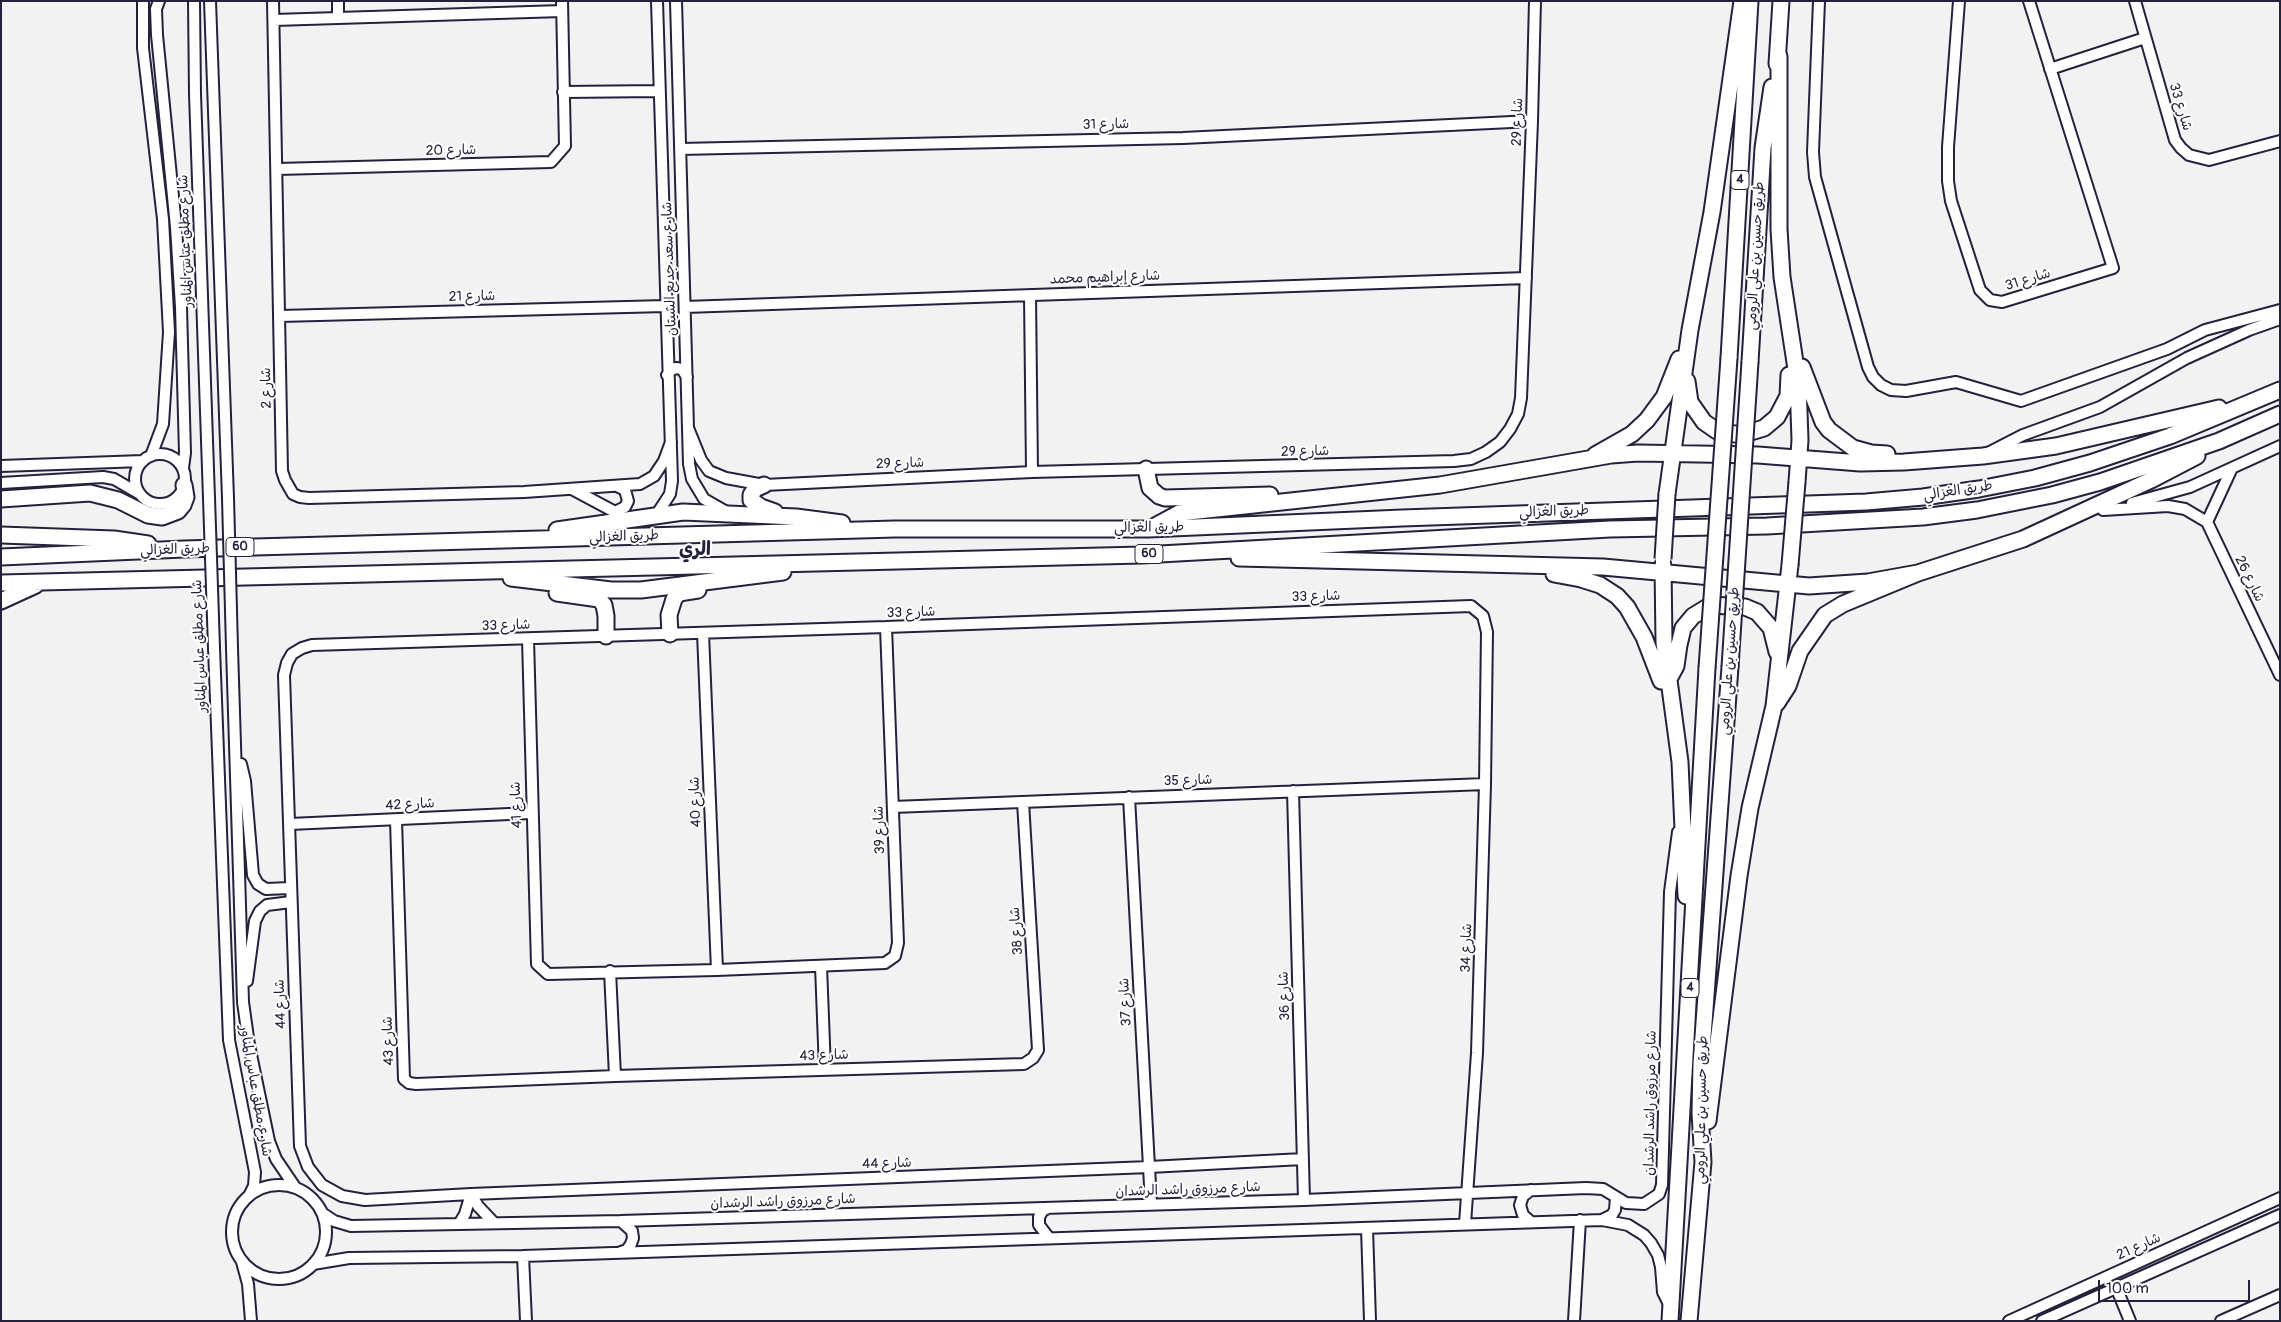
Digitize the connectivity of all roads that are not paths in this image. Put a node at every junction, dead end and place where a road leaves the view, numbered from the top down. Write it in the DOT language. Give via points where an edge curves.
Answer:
graph roads {
  1 [pos="143,1"];
  2 [pos="159,1"];
  3 [pos="210,1"];
  4 [pos="274,1"];
  5 [pos="338,1"];
  6 [pos="657,1"];
  7 [pos="676,1"];
  8 [pos="1534,1"];
  9 [pos="1742,1"];
  10 [pos="1750,1"];
  11 [pos="1781,1"];
  12 [pos="1819,1"];
  13 [pos="1959,1"];
  14 [pos="2029,1"];
  15 [pos="2135,1"];
  16 [pos="193,3"];
  17 [pos="562,6"];
  18 [pos="338,18"];
  19 [pos="274,20"];
  20 [pos="2145,38"];
  21 [pos="158,46"];
  22 [pos="142,48"];
  23 [pos="1779,56"];
  24 [pos="2050,69"];
  25 [pos="659,91"];
  26 [pos="563,92"];
  27 [pos="1532,121"];
  28 [pos="2280,141"];
  29 [pos="680,149"];
  30 [pos="277,169"];
  31 [pos="176,223"];
  32 [pos="163,224"];
  33 [pos="1526,278"];
  34 [pos="1030,295"];
  35 [pos="665,306"];
  36 [pos="685,307"];
  37 [pos="2280,310"];
  38 [pos="280,316"];
  39 [pos="2280,319"];
  40 [pos="1790,324"];
  41 [pos="666,330"];
  42 [pos="686,330"];
  43 [pos="1690,330"];
  44 [pos="667,376"];
  45 [pos="687,377"];
  46 [pos="2280,390"];
  47 [pos="2261,398"];
  48 [pos="2280,414"];
  49 [pos="688,428"];
  50 [pos="2219,441"];
  51 [pos="671,442"];
  52 [pos="2280,446"];
  53 [pos="1672,453"];
  54 [pos="13,456"];
  55 [pos="1983,456"];
  56 [pos="1589,458"];
  57 [pos="1799,458"];
  58 [pos="1947,458"];
  59 [pos="147,459"];
  60 [pos="20,465"];
  61 [pos="1,466"];
  62 [pos="183,468"];
  63 [pos="2232,468"];
  64 [pos="1146,469"];
  65 [pos="1032,472"];
  66 [pos="1,483"];
  67 [pos="184,485"];
  68 [pos="764,485"];
  69 [pos="617,486"];
  70 [pos="571,488"];
  71 [pos="140,494"];
  72 [pos="1,499"];
  73 [pos="1299,499"];
  74 [pos="2103,510"];
  75 [pos="2075,515"];
  76 [pos="732,516"];
  77 [pos="654,517"];
  78 [pos="796,518"];
  79 [pos="2207,522"];
  80 [pos="895,529"];
  81 [pos="1149,529"];
  82 [pos="3,535"];
  83 [pos="479,541"];
  84 [pos="184,549"];
  85 [pos="1142,554"];
  86 [pos="1,557"];
  87 [pos="842,563"];
  88 [pos="1491,566"];
  89 [pos="1663,566"];
  90 [pos="480,572"];
  91 [pos="1918,573"];
  92 [pos="747,578"];
  93 [pos="526,580"];
  94 [pos="43,582"];
  95 [pos="1,583"];
  96 [pos="1789,585"];
  97 [pos="1,601"];
  98 [pos="886,627"];
  99 [pos="704,633"];
  100 [pos="670,634"];
  101 [pos="606,636"];
  102 [pos="528,639"];
  103 [pos="287,663"];
  104 [pos="2278,664"];
  105 [pos="1486,672"];
  106 [pos="2280,675"];
  107 [pos="1669,679"];
  108 [pos="1774,706"];
  109 [pos="1674,721"];
  110 [pos="235,741"];
  111 [pos="1485,784"];
  112 [pos="1293,791"];
  113 [pos="1129,798"];
  114 [pos="1023,802"];
  115 [pos="1683,804"];
  116 [pos="893,807"];
  117 [pos="531,813"];
  118 [pos="396,820"];
  119 [pos="290,824"];
  120 [pos="290,888"];
  121 [pos="290,902"];
  122 [pos="821,966"];
  123 [pos="541,970"];
  124 [pos="717,970"];
  125 [pos="610,972"];
  126 [pos="1689,1000"];
  127 [pos="244,1002"];
  128 [pos="1034,1058"];
  129 [pos="825,1070"];
  130 [pos="615,1076"];
  131 [pos="1303,1159"];
  132 [pos="1703,1162"];
  133 [pos="1149,1167"];
  134 [pos="295,1187"];
  135 [pos="1532,1190"];
  136 [pos="1467,1192"];
  137 [pos="471,1194"];
  138 [pos="249,1196"];
  139 [pos="1616,1197"];
  140 [pos="2280,1198"];
  141 [pos="1304,1200"];
  142 [pos="1151,1204"];
  143 [pos="1050,1208"];
  144 [pos="322,1213"];
  145 [pos="2280,1215"];
  146 [pos="1580,1220"];
  147 [pos="1602,1220"];
  148 [pos="621,1221"];
  149 [pos="1531,1222"];
  150 [pos="494,1223"];
  151 [pos="459,1224"];
  152 [pos="1465,1224"];
  153 [pos="1367,1228"];
  154 [pos="1049,1238"];
  155 [pos="620,1253"];
  156 [pos="523,1256"];
  157 [pos="241,1258"];
  158 [pos="312,1264"];
  159 [pos="2116,1287"];
  160 [pos="2280,1295"];
  161 [pos="1670,1314"];
  162 [pos="1689,1320"];
  163 [pos="2046,1320"];
  164 [pos="251,1321"];
  165 [pos="526,1321"];
  166 [pos="1370,1321"];
  167 [pos="1574,1321"];
  168 [pos="2010,1321"];
  169 [pos="2130,1321"];
  170 [pos="2221,1321"];
  1 -- 22 [label="street"];
  2 -- 21 [label="street" via="156,9"];
  3 -- 110 [label="street, شارع مطلق عباس المناور, bridge"];
  4 -- 19 [label="street, شارع 2"];
  5 -- 18 [label="street"];
  6 -- 25 [label="street, شارع سعد جديع الشيتان"];
  7 -- 29 [label="street, شارع سعد جديع الشيتان"];
  8 -- 27 [label="street, شارع 29"];
  9 -- 43 [label="highway" via="1712,212"];
  10 -- 126 [label="highway, طريق حسين بن علي الرومي / 4, bridge"];
  11 -- 23 [label="highway, طريق حسين بن علي الرومي / 4"];
  12 -- 37 [label="street" via="1813,152 1815,177 1868,367 1881,385 1891,390 1906,391 1956,382 2021,401 2167,349 2205,330"];
  13 -- 24 [label="street, شارع 31" via="1948,181 1978,286 1985,297 1996,302 2113,268"];
  14 -- 24 [label="street, شارع 31"];
  15 -- 20 [label="street, شارع 33"];
  16 -- 138 [label="street, شارع مطلق عباس المناور, bridge" via="229,1040 255,1172"];
  17 -- 18 [label="street"];
  17 -- 26 [label="street, شارع 20"];
  18 -- 19 [label="street"];
  19 -- 30 [label="street, شارع 2"];
  20 -- 24 [label="street"];
  20 -- 28 [label="street, شارع 33" via="2175,140 2189,155 2209,160"];
  21 -- 22 [label="street"];
  21 -- 31 [label="street"];
  22 -- 32 [label="street"];
  23 -- 40 [label="highway" via="1779,229 1782,277"];
  23 -- 132 [label="highway, طريق حسين بن علي الرومي / 4, bridge" via="1763,148 1701,1064"];
  25 -- 26 [label="street"];
  25 -- 35 [label="street, شارع سعد جديع الشيتان"];
  26 -- 30 [label="street, شارع 20" via="564,146 551,162"];
  27 -- 29 [label="street, شارع 31" via="1183,138"];
  27 -- 33 [label="street, شارع 29"];
  29 -- 36 [label="street, شارع سعد جديع الشيتان"];
  30 -- 38 [label="street, شارع 2"];
  31 -- 32 [label="street"];
  31 -- 62 [label="street"];
  32 -- 59 [label="street" via="168,358 163,424"];
  33 -- 34 [label="street, شارع إبراهيم محمد"];
  33 -- 64 [label="street, شارع 29" via="1518,414 1500,442 1486,452 1471,459 1454,461"];
  34 -- 36 [label="street, شارع إبراهيم محمد"];
  34 -- 65 [label="street"];
  35 -- 38 [label="street, شارع 21"];
  35 -- 41 [label="street, شارع سعد جديع الشيتان"];
  36 -- 42 [label="street, شارع سعد جديع الشيتان"];
  38 -- 70 [label="street, شارع 2" via="282,472 293,494 309,498"];
  39 -- 55 [label="street" via="2187,358 2100,407 2023,435"];
  40 -- 43 [label="highway" via="1789,388 1785,404 1777,418 1764,428 1741,435 1710,427 1694,409 1687,386"];
  40 -- 57 [label="highway" via="1798,382"];
  40 -- 58 [label="highway" via="1804,374 1823,422 1836,437 1853,448 1871,453"];
  41 -- 42 [label="street" via="668,337 674,340 681,339"];
  41 -- 44 [label="street, شارع سعد جديع الشيتان"];
  42 -- 45 [label="street, شارع سعد جديع الشيتان"];
  43 -- 53 [label="highway"];
  43 -- 56 [label="highway" via="1668,389 1653,413 1632,434"];
  44 -- 45 [label="street" via="676,368 682,369"];
  44 -- 51 [label="street, شارع سعد جديع الشيتان"];
  45 -- 49 [label="street, شارع سعد جديع الشيتان"];
  46 -- 47 [label="highway, طريق الغزالي / 60"];
  47 -- 55 [label="highway" via="2056,446"];
  47 -- 81 [label="highway, طريق الغزالي / 60" via="2170,436 2090,462 2035,478 1923,497 1866,502"];
  48 -- 50 [label="highway, طريق الغزالي / 60"];
  49 -- 68 [label="street, شارع 29" via="709,471 726,478"];
  49 -- 76 [label="street, شارع سعد جديع الشيتان" via="689,464 696,487 704,499"];
  50 -- 75 [label="highway" via="2189,461"];
  50 -- 85 [label="highway, طريق الغزالي / 60" via="2076,489 1923,518 1767,526 1610,529"];
  51 -- 69 [label="street, شارع 2" via="654,476 640,484"];
  51 -- 77 [label="street, شارع سعد جديع الشيتان" via="670,494"];
  52 -- 63 [label="street"];
  53 -- 56 [label="highway"];
  53 -- 57 [label="highway"];
  53 -- 89 [label="highway, bridge"];
  54 -- 60 [label="street"];
  55 -- 58 [label="highway"];
  56 -- 73 [label="highway" via="1440,485"];
  57 -- 58 [label="highway" via="1860,463"];
  57 -- 96 [label="highway, bridge"];
  59 -- 60 [label="street"];
  59 -- 62 [label="street" via="169,456"];
  59 -- 71 [label="street" via="137,470 135,479"];
  60 -- 61 [label="street"];
  62 -- 67 [label="street"];
  63 -- 74 [label="street" via="2190,487"];
  63 -- 79 [label="street"];
  64 -- 65 [label="street, شارع 29"];
  64 -- 73 [label="highway" via="1150,488 1165,498 1258,494"];
  65 -- 68 [label="street, شارع 29"];
  66 -- 71 [label="street" via="103,477 114,479"];
  67 -- 71 [label="street" via="179,495 165,504 153,503"];
  67 -- 72 [label="highway" via="186,498 183,505 178,512 162,517 148,515 118,500 90,493"];
  68 -- 78 [label="highway" via="755,489 751,500"];
  69 -- 70 [label="street, شارع 2"];
  69 -- 70 [label="street" via="625,490 628,501 615,512"];
  73 -- 81 [label="highway" via="1180,513"];
  74 -- 75 [label="street"];
  74 -- 79 [label="street" via="2168,506 2184,509"];
  75 -- 91 [label="highway" via="2023,539"];
  76 -- 77 [label="highway" via="683,512"];
  76 -- 78 [label="highway"];
  77 -- 83 [label="highway"];
  78 -- 80 [label="highway"];
  79 -- 104 [label="street, شارع 26"];
  80 -- 81 [label="highway, طريق الغزالي / 60"];
  80 -- 83 [label="highway, طريق الغزالي / 60"];
  82 -- 84 [label="highway" via="114,539"];
  83 -- 84 [label="highway, طريق الغزالي / 60"];
  84 -- 86 [label="highway, طريق الغزالي / 60"];
  85 -- 87 [label="highway, طريق الغزالي / 60"];
  85 -- 88 [label="highway"];
  87 -- 90 [label="highway, طريق الغزالي / 60"];
  87 -- 92 [label="highway"];
  88 -- 89 [label="highway"];
  88 -- 109 [label="highway" via="1581,579 1617,596 1644,637"];
  89 -- 96 [label="highway"];
  89 -- 107 [label="highway" via="1664,643"];
  90 -- 93 [label="highway"];
  90 -- 94 [label="highway, طريق الغزالي / 60"];
  91 -- 96 [label="highway" via="1840,586"];
  91 -- 108 [label="highway" via="1824,615 1800,651 1788,686"];
  92 -- 93 [label="highway" via="631,590"];
  92 -- 100 [label="highway" via="680,593 670,606"];
  93 -- 101 [label="highway" via="544,591 599,599 606,616"];
  94 -- 95 [label="highway, طريق الغزالي / 60"];
  94 -- 97 [label="highway"];
  96 -- 108 [label="highway"];
  98 -- 99 [label="street, شارع 33"];
  98 -- 105 [label="street, شارع 33" via="1462,605 1478,610 1486,624"];
  98 -- 116 [label="street, شارع 39"];
  99 -- 100 [label="street, شارع 33"];
  99 -- 124 [label="street, شارع 40"];
  100 -- 101 [label="street, شارع 33"];
  101 -- 102 [label="street, شارع 33"];
  102 -- 103 [label="street, شارع 33" via="312,645 292,654"];
  102 -- 117 [label="street, شارع 41"];
  103 -- 119 [label="street, شارع 44" via="284,675"];
  104 -- 106 [label="street, شارع 26"];
  105 -- 111 [label="street, شارع 34"];
  107 -- 108 [label="highway" via="1676,666 1680,636 1693,616 1711,605 1745,607 1762,617 1776,641 1770,698"];
  107 -- 109 [label="highway"];
  108 -- 132 [label="highway" via="1750,808 1739,876"];
  109 -- 115 [label="highway"];
  110 -- 120 [label="street" via="245,781 253,875 266,889"];
  110 -- 127 [label="street, شارع مطلق عباس المناور"];
  111 -- 112 [label="street, شارع 35"];
  111 -- 136 [label="street, شارع 34" via="1477,1053"];
  112 -- 113 [label="street, شارع 35"];
  112 -- 131 [label="street, شارع 36"];
  113 -- 114 [label="street, شارع 35"];
  113 -- 133 [label="street, شارع 37"];
  114 -- 116 [label="street, شارع 35"];
  114 -- 128 [label="street, شارع 38" via="1038,1050"];
  115 -- 126 [label="highway"];
  115 -- 139 [label="street, شارع مرزوق راشد الرشدان" via="1670,892 1662,1185 1658,1194 1644,1204 1626,1203"];
  116 -- 122 [label="street, شارع 39" via="898,943 895,956 885,963"];
  117 -- 118 [label="street, شارع 42"];
  117 -- 123 [label="street, شارع 41" via="537,964"];
  118 -- 119 [label="street, شارع 42"];
  118 -- 130 [label="street, شارع 43" via="404,1079 416,1084"];
  119 -- 120 [label="street, شارع 44"];
  120 -- 121 [label="street, شارع 44"];
  121 -- 127 [label="street" via="267,905 255,921"];
  121 -- 137 [label="street, شارع 44" via="300,1146 308,1167 322,1185 342,1196 365,1200"];
  122 -- 124 [label="street, شارع 39"];
  122 -- 129 [label="street"];
  123 -- 125 [label="street, شارع 39" via="548,974"];
  124 -- 125 [label="street, شارع 39"];
  125 -- 130 [label="street"];
  126 -- 161 [label="highway, طريق حسين بن علي الرومي / 4"];
  127 -- 134 [label="street, شارع مطلق عباس المناور" via="249,1045 269,1141 276,1159"];
  128 -- 129 [label="street, شارع 43" via="1024,1064"];
  129 -- 130 [label="street, شارع 43"];
  131 -- 133 [label="street, شارع 44"];
  131 -- 141 [label="street, شارع 36"];
  132 -- 162 [label="highway, طريق حسين بن علي الرومي / 4"];
  133 -- 137 [label="street, شارع 44"];
  133 -- 142 [label="street, شارع 37"];
  134 -- 138 [label="street" via="271,1185"];
  134 -- 144 [label="street" via="316,1202"];
  135 -- 136 [label="street, شارع مرزوق راشد الرشدان"];
  135 -- 139 [label="street, شارع مرزوق راشد الرشدان" via="1598,1188"];
  135 -- 149 [label="street" via="1523,1196 1520,1206 1523,1215"];
  136 -- 141 [label="street, شارع مرزوق راشد الرشدان"];
  136 -- 152 [label="street, شارع 34"];
  137 -- 150 [label="street"];
  137 -- 151 [label="street"];
  138 -- 157 [label="street" via="236,1214 233,1226 233,1237"];
  139 -- 147 [label="street" via="1612,1215"];
  140 -- 168 [label="street, شارع 21"];
  141 -- 142 [label="street, شارع مرزوق راشد الرشدان"];
  142 -- 143 [label="street, شارع مرزوق راشد الرشدان"];
  143 -- 148 [label="street, شارع مرزوق راشد الرشدان"];
  143 -- 154 [label="street" via="1039,1217 1039,1225"];
  144 -- 151 [label="street, شارع مرزوق راشد الرشدان" via="351,1226"];
  144 -- 158 [label="street" via="326,1226 325,1240"];
  145 -- 159 [label="street, شارع 21"];
  146 -- 147 [label="street"];
  146 -- 149 [label="street"];
  146 -- 167 [label="street"];
  147 -- 161 [label="street" via="1628,1225 1651,1243 1658,1255 1662,1292"];
  148 -- 150 [label="street, شارع مرزوق راشد الرشدان"];
  148 -- 155 [label="street" via="628,1225 633,1238 627,1250"];
  149 -- 152 [label="street"];
  150 -- 151 [label="street, شارع مرزوق راشد الرشدان"];
  152 -- 153 [label="street"];
  153 -- 154 [label="street"];
  153 -- 166 [label="street"];
  154 -- 155 [label="street"];
  155 -- 156 [label="street"];
  156 -- 158 [label="street" via="350,1258"];
  156 -- 165 [label="street"];
  157 -- 158 [label="street" via="250,1268 275,1278 289,1278"];
  157 -- 164 [label="street" via="248,1284"];
  159 -- 163 [label="street, شارع 21"];
  159 -- 169 [label="street"];
  160 -- 170 [label="street"];
}
